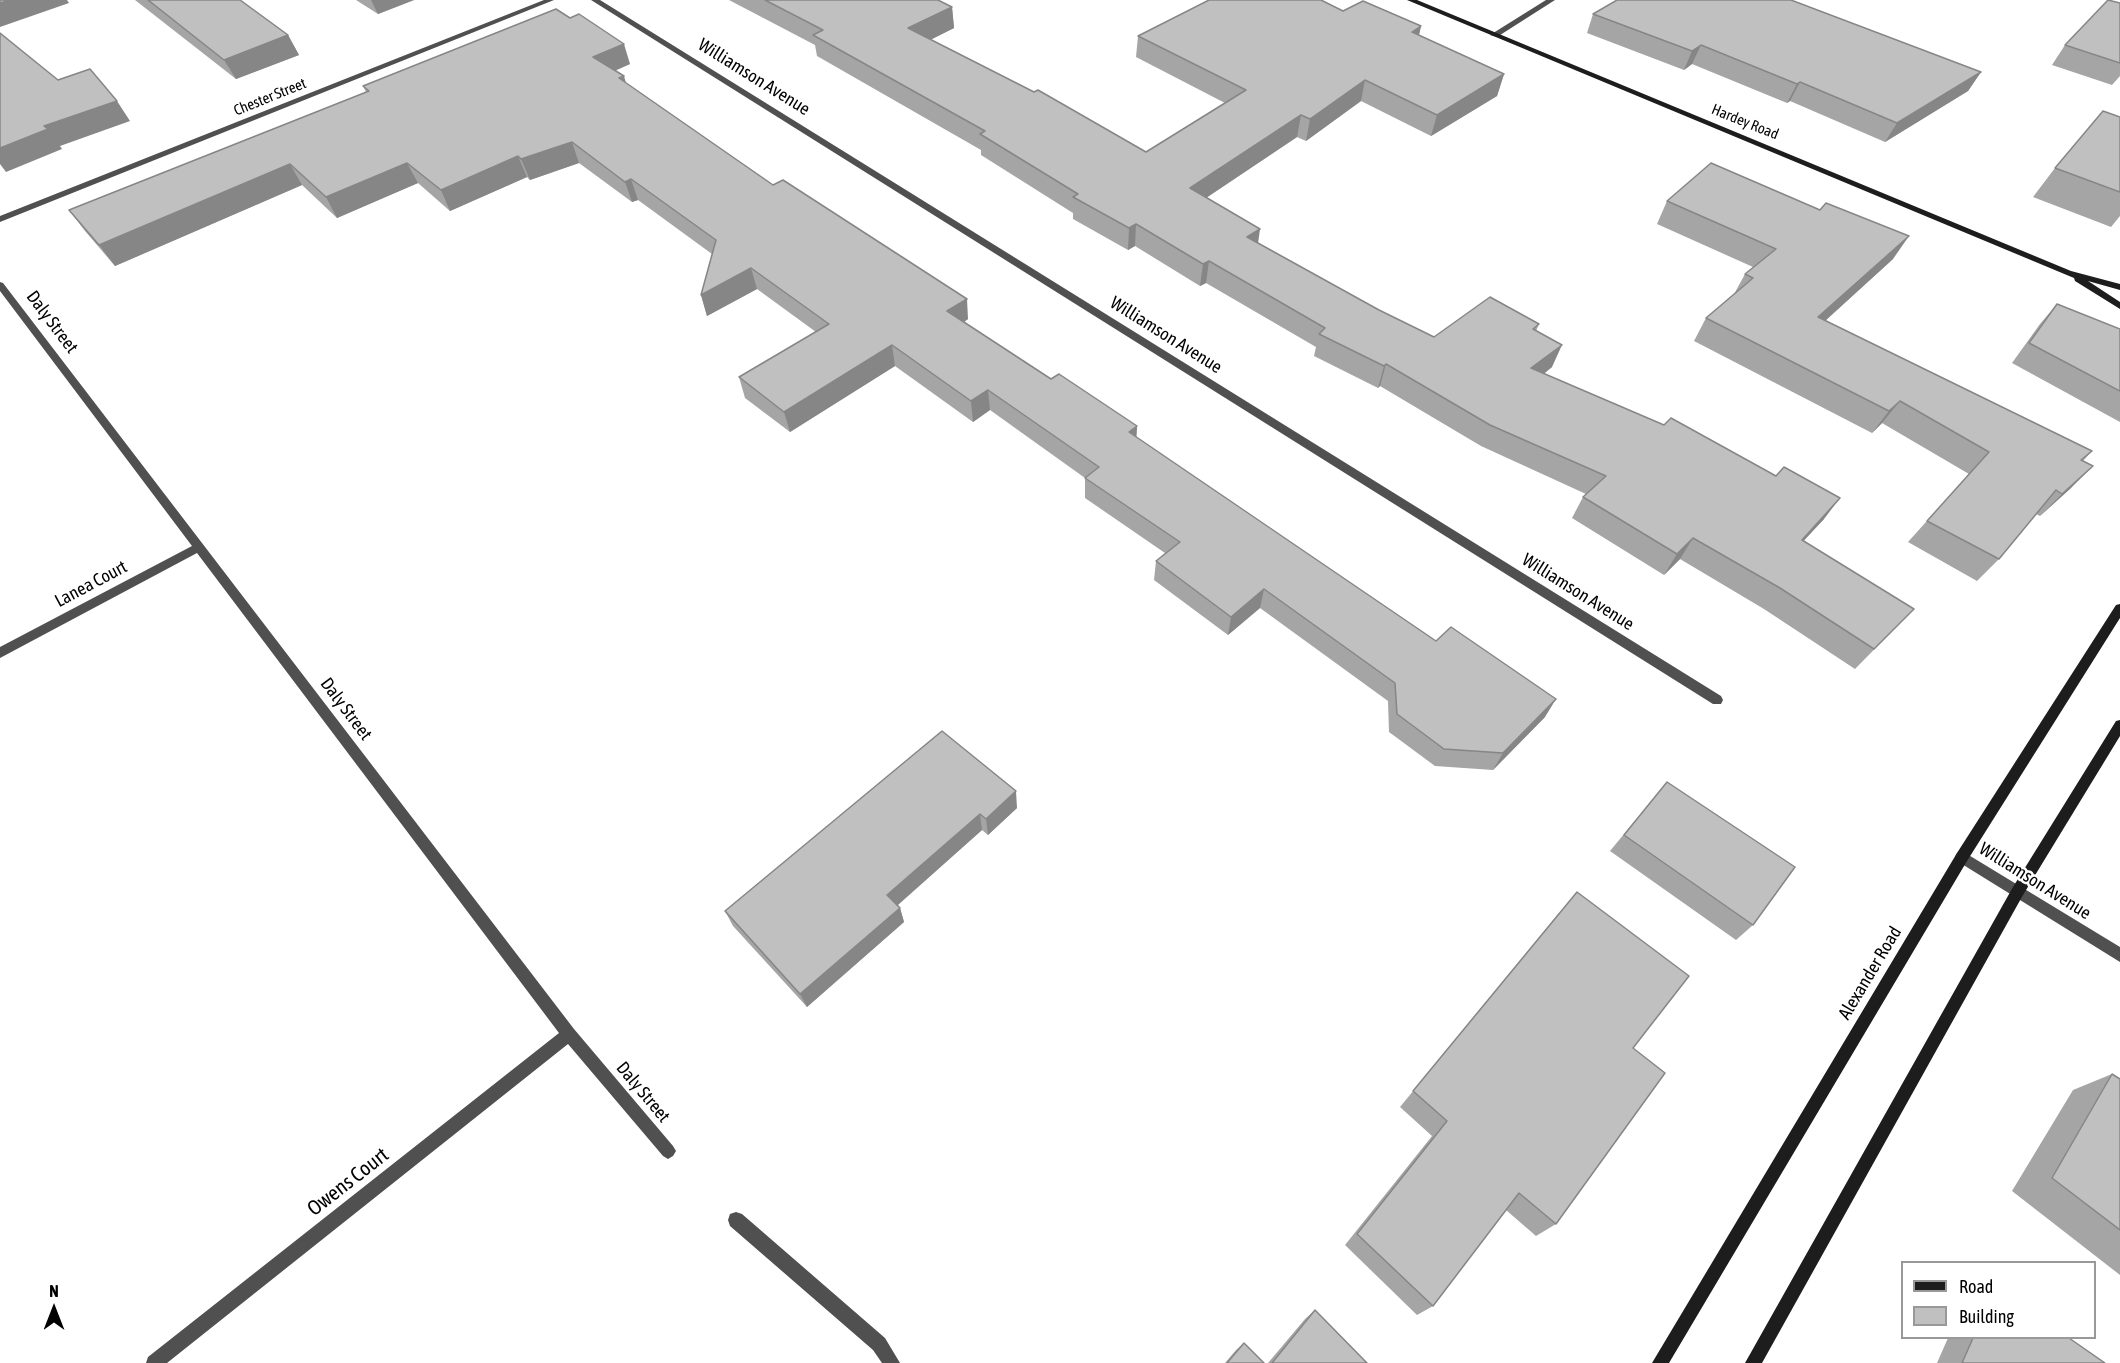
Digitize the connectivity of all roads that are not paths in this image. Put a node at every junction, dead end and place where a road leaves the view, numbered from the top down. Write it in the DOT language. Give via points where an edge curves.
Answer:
graph roads {
  1 [pos="550,0"];
  2 [pos="595,0"];
  3 [pos="1411,0"];
  4 [pos="1551,0"];
  5 [pos="1494,35"];
  6 [pos="0,219"];
  7 [pos="2068,273"];
  8 [pos="0,285"];
  9 [pos="2120,287"];
  10 [pos="2120,306"];
  11 [pos="199,547"];
  12 [pos="2120,608"];
  13 [pos="0,653"];
  14 [pos="1717,700"];
  15 [pos="2120,725"];
  16 [pos="1962,857"];
  17 [pos="2018,891"];
  18 [pos="2120,955"];
  19 [pos="568,1034"];
  20 [pos="668,1151"];
  21 [pos="736,1220"];
  22 [pos="154,1363"];
  23 [pos="892,1363"];
  24 [pos="1660,1363"];
  25 [pos="1754,1363"];
  1 -- 6 [label="street, Chester Street"];
  2 -- 14 [label="street, Williamson Avenue"];
  3 -- 5 [label="main road, Hardey Road"];
  4 -- 5 [label="street"];
  5 -- 7 [label="main road, Hardey Road"];
  7 -- 9 [label="main road, Hardey Road"];
  7 -- 10 [label="main road, Hardey Road"];
  8 -- 11 [label="street, Daly Street"];
  11 -- 13 [label="street, Lanea Court"];
  11 -- 19 [label="street, Daly Street"];
  12 -- 16 [label="main road, Alexander Road"];
  15 -- 17 [label="main road"];
  16 -- 17 [label="street, Williamson Avenue"];
  16 -- 24 [label="main road, Alexander Road"];
  17 -- 18 [label="street, Williamson Avenue"];
  17 -- 25 [label="main road"];
  19 -- 20 [label="street, Daly Street"];
  19 -- 22 [label="street, Owens Court"];
  21 -- 23 [label="street" via="879,1344"];
}
